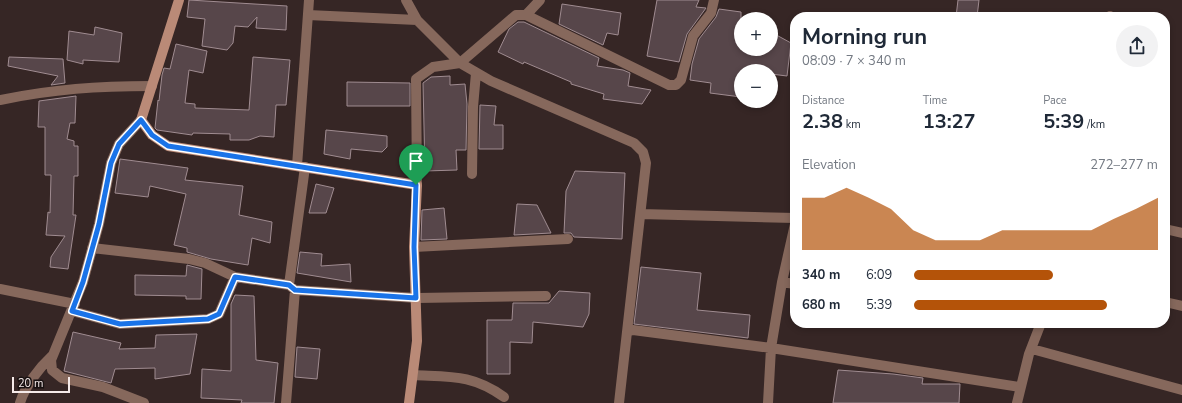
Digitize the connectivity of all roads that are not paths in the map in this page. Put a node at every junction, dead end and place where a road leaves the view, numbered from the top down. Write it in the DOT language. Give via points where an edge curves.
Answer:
graph roads {
  1 [pos="179,0"];
  2 [pos="309,0"];
  3 [pos="406,0"];
  4 [pos="540,0"];
  5 [pos="714,0"];
  6 [pos="308,15"];
  7 [pos="526,15"];
  8 [pos="416,20"];
  9 [pos="460,63"];
  10 [pos="476,73"];
  11 [pos="152,86"];
  12 [pos="0,100"];
  13 [pos="141,120"];
  14 [pos="301,167"];
  15 [pos="472,174"];
  16 [pos="416,185"];
  17 [pos="641,214"];
  18 [pos="790,218"];
  19 [pos="1170,229"];
  20 [pos="1182,233"];
  21 [pos="568,239"];
  22 [pos="790,246"];
  23 [pos="414,247"];
  24 [pos="92,248"];
  25 [pos="235,277"];
  26 [pos="782,282"];
  27 [pos="790,283"];
  28 [pos="292,288"];
  29 [pos="0,289"];
  30 [pos="546,296"];
  31 [pos="416,298"];
  32 [pos="1170,303"];
  33 [pos="1182,306"];
  34 [pos="73,308"];
  35 [pos="1039,328"];
  36 [pos="628,331"];
  37 [pos="771,348"];
  38 [pos="1032,349"];
  39 [pos="52,356"];
  40 [pos="412,375"];
  41 [pos="1020,386"];
  42 [pos="1182,390"];
  43 [pos="504,397"];
  44 [pos="20,403"];
  45 [pos="144,403"];
  46 [pos="286,403"];
  47 [pos="409,403"];
  48 [pos="619,403"];
  49 [pos="768,403"];
  50 [pos="1016,403"];
  1 -- 11 [label="street"];
  2 -- 6 [label="street"];
  3 -- 8 [label="street"];
  4 -- 7 [label="street"];
  5 -- 7 [label="street" via="711,13 693,36 681,80 676,85 670,85"];
  6 -- 8 [label="street"];
  6 -- 14 [label="street"];
  7 -- 9 [label="street" via="516,15"];
  8 -- 9 [label="street"];
  9 -- 10 [label="street"];
  9 -- 16 [label="street" via="433,66 416,79"];
  10 -- 15 [label="street"];
  10 -- 17 [label="street" via="634,143 643,152 646,164"];
  11 -- 12 [label="street" via="93,86"];
  11 -- 13 [label="street"];
  13 -- 14 [label="street" via="152,135 168,146"];
  13 -- 24 [label="street" via="119,144 111,163"];
  14 -- 16 [label="street"];
  14 -- 28 [label="street"];
  16 -- 23 [label="street"];
  17 -- 18 [label="street"];
  17 -- 36 [label="street"];
  19 -- 20 [label="street"];
  21 -- 23 [label="street"];
  22 -- 26 [label="street"];
  23 -- 31 [label="street"];
  24 -- 25 [label="street" via="205,263"];
  24 -- 34 [label="street"];
  25 -- 28 [label="street"];
  25 -- 34 [label="street" via="219,314 208,319 120,324"];
  26 -- 27 [label="street"];
  26 -- 37 [label="street"];
  28 -- 31 [label="street"];
  28 -- 46 [label="street"];
  29 -- 34 [label="street"];
  30 -- 31 [label="street"];
  31 -- 40 [label="street" via="416,341"];
  32 -- 33 [label="street"];
  34 -- 39 [label="street"];
  35 -- 38 [label="street"];
  36 -- 37 [label="street"];
  36 -- 48 [label="street"];
  37 -- 41 [label="street"];
  37 -- 49 [label="street"];
  38 -- 41 [label="street"];
  38 -- 42 [label="street"];
  39 -- 44 [label="street" via="41,367"];
  39 -- 45 [label="street" via="52,370 62,378 103,388"];
  40 -- 43 [label="street" via="458,377 479,381"];
  40 -- 47 [label="street"];
  41 -- 50 [label="street"];
}
